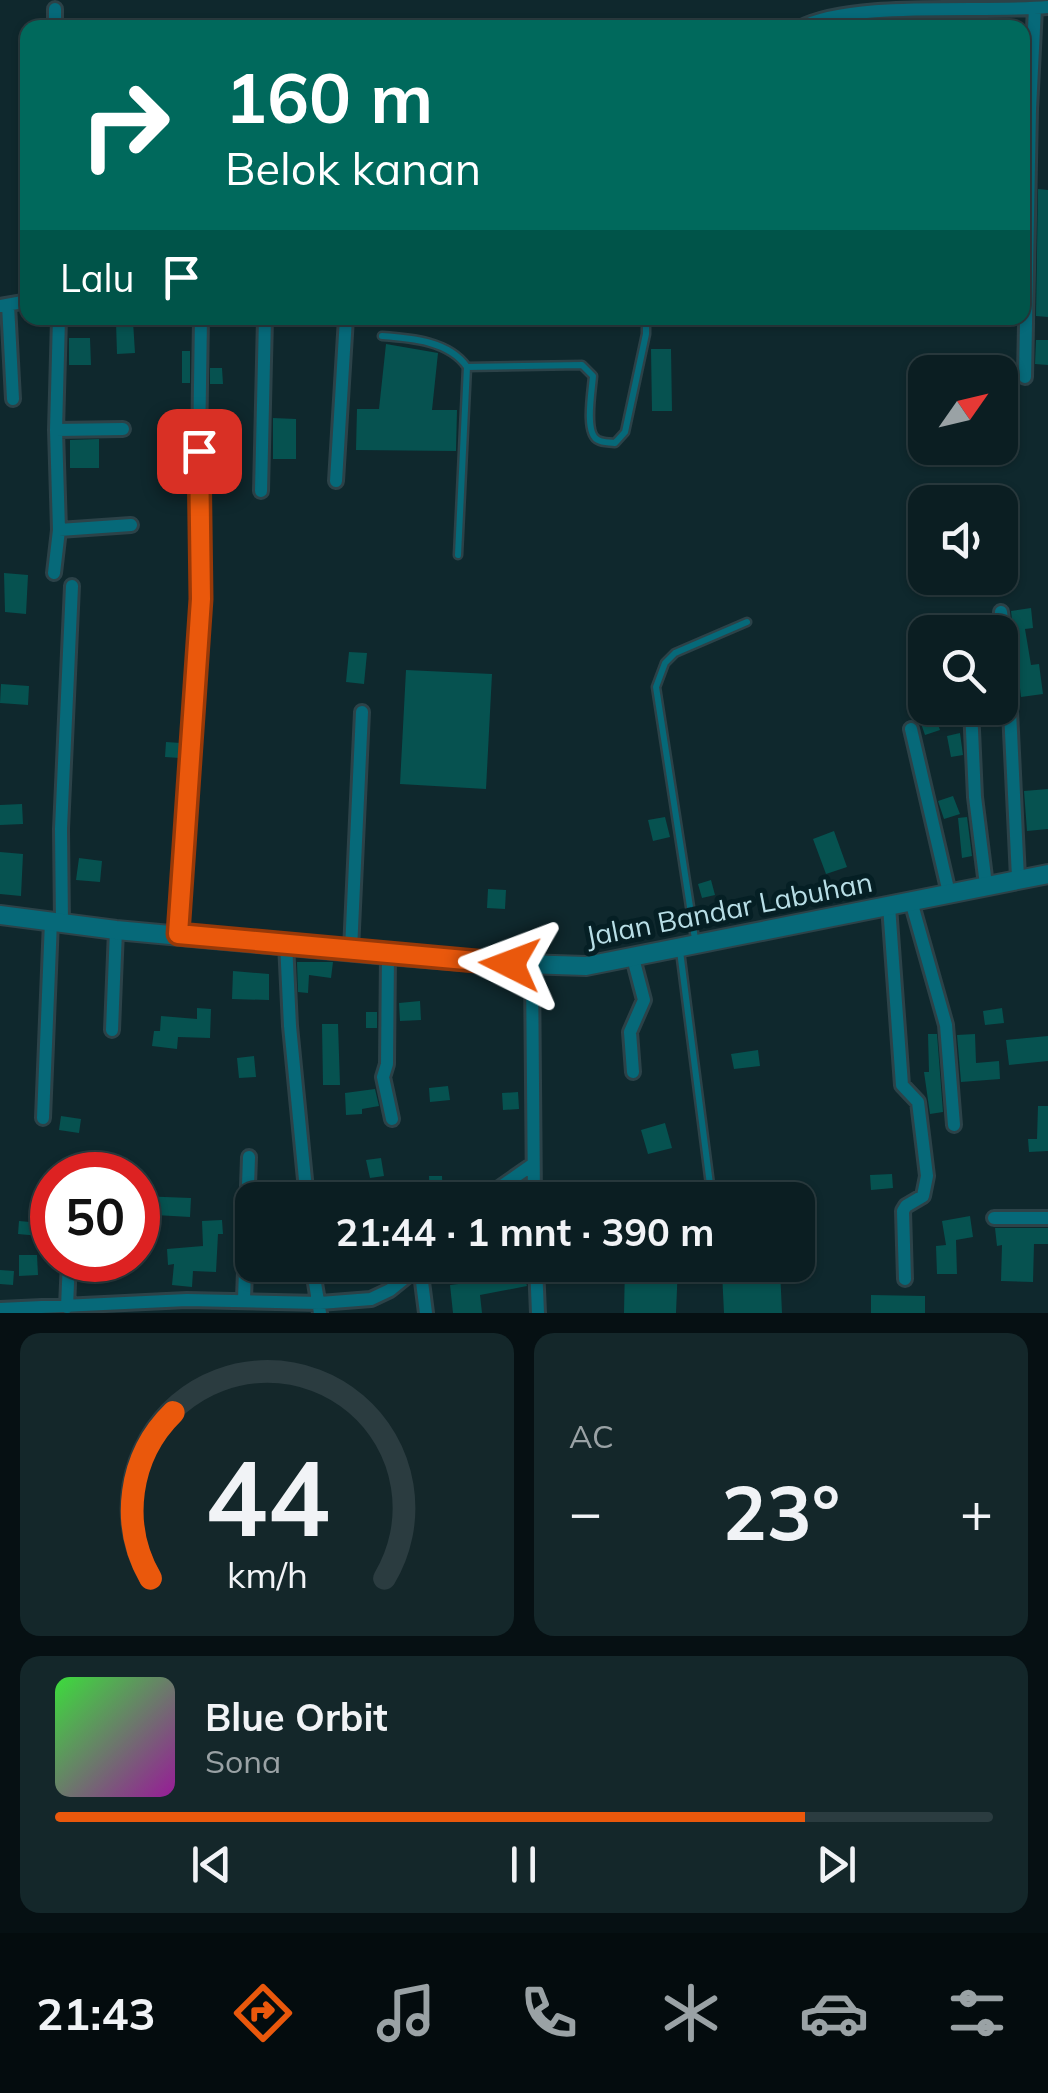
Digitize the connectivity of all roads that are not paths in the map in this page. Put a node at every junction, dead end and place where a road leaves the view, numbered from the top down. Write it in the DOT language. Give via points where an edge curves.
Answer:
graph roads {
  1 [pos="1042,8"];
  2 [pos="54,9"];
  3 [pos="55,20"];
  4 [pos="816,20"];
  5 [pos="1030,109"];
  6 [pos="4,305"];
  7 [pos="59,325"];
  8 [pos="201,325"];
  9 [pos="265,325"];
  10 [pos="346,325"];
  11 [pos="646,325"];
  12 [pos="1026,325"];
  13 [pos="382,336"];
  14 [pos="467,367"];
  15 [pos="1025,377"];
  16 [pos="12,399"];
  17 [pos="123,429"];
  18 [pos="56,430"];
  19 [pos="336,481"];
  20 [pos="260,491"];
  21 [pos="131,525"];
  22 [pos="59,530"];
  23 [pos="458,554"];
  24 [pos="54,573"];
  25 [pos="72,586"];
  26 [pos="1001,612"];
  27 [pos="747,622"];
  28 [pos="362,712"];
  29 [pos="972,725"];
  30 [pos="911,729"];
  31 [pos="1048,874"];
  32 [pos="1018,878"];
  33 [pos="986,885"];
  34 [pos="949,892"];
  35 [pos="912,901"];
  36 [pos="889,906"];
  37 [pos="0,915"];
  38 [pos="56,922"];
  39 [pos="116,930"];
  40 [pos="178,934"];
  41 [pos="286,944"];
  42 [pos="688,947"];
  43 [pos="351,950"];
  44 [pos="388,955"];
  45 [pos="633,958"];
  46 [pos="532,965"];
  47 [pos="112,1030"];
  48 [pos="633,1072"];
  49 [pos="43,1118"];
  50 [pos="392,1119"];
  51 [pos="954,1125"];
  52 [pos="248,1157"];
  53 [pos="532,1165"];
  54 [pos="305,1182"];
  55 [pos="508,1182"];
  56 [pos="533,1182"];
  57 [pos="710,1182"];
  58 [pos="994,1218"];
  59 [pos="1048,1218"];
  60 [pos="905,1279"];
  61 [pos="68,1282"];
  62 [pos="315,1282"];
  63 [pos="400,1282"];
  64 [pos="422,1282"];
  65 [pos="537,1282"];
  66 [pos="244,1300"];
  67 [pos="187,1306"];
  68 [pos="67,1307"];
  69 [pos="320,1308"];
  70 [pos="6,1310"];
  71 [pos="426,1313"];
  72 [pos="538,1313"];
  1 -- 4 [label="street" via="934,1 841,7"];
  1 -- 5 [label="street"];
  2 -- 3 [label="street"];
  6 -- 16 [label="street"];
  7 -- 18 [label="street"];
  8 -- 40 [label="street" via="201,599"];
  9 -- 20 [label="street"];
  10 -- 19 [label="street"];
  11 -- 14 [label="lane" via="625,432 615,442 592,436 593,376 582,365"];
  12 -- 15 [label="street"];
  13 -- 14 [label="lane" via="422,339"];
  14 -- 23 [label="lane"];
  17 -- 18 [label="street"];
  18 -- 22 [label="street"];
  21 -- 22 [label="street"];
  22 -- 24 [label="street"];
  25 -- 38 [label="street"];
  26 -- 32 [label="street"];
  27 -- 42 [label="lane" via="675,653 656,688"];
  28 -- 43 [label="street"];
  29 -- 33 [label="street"];
  30 -- 34 [label="street"];
  31 -- 32 [label="main road, Jalan Bandar Labuhan"];
  32 -- 33 [label="main road, Jalan Bandar Labuhan"];
  33 -- 34 [label="main road, Jalan Bandar Labuhan"];
  34 -- 35 [label="main road, Jalan Bandar Labuhan"];
  35 -- 36 [label="main road, Jalan Bandar Labuhan"];
  35 -- 51 [label="street" via="946,1026"];
  36 -- 42 [label="main road, Jalan Bandar Labuhan"];
  36 -- 60 [label="street" via="902,1085 918,1102 927,1176 923,1196 903,1210"];
  37 -- 38 [label="main road, Jalan Bandar Labuhan"];
  38 -- 39 [label="main road, Jalan Bandar Labuhan"];
  38 -- 49 [label="street"];
  39 -- 40 [label="main road, Jalan Bandar Labuhan"];
  39 -- 47 [label="street"];
  40 -- 41 [label="main road, Jalan Bandar Labuhan"];
  41 -- 43 [label="main road, Jalan Bandar Labuhan"];
  41 -- 54 [label="street"];
  42 -- 45 [label="main road, Jalan Bandar Labuhan"];
  42 -- 57 [label="lane"];
  43 -- 44 [label="main road, Jalan Bandar Labuhan"];
  44 -- 46 [label="main road, Jalan Bandar Labuhan"];
  44 -- 50 [label="street" via="383,1077"];
  45 -- 46 [label="main road, Jalan Bandar Labuhan"];
  45 -- 48 [label="street" via="644,1000 630,1032"];
  46 -- 53 [label="street"];
  52 -- 66 [label="street"];
  53 -- 55 [label="street"];
  53 -- 56 [label="street"];
  58 -- 59 [label="street"];
  61 -- 68 [label="street"];
  62 -- 69 [label="street"];
  63 -- 69 [label="street" via="371,1299"];
  64 -- 71 [label="street"];
  65 -- 72 [label="street"];
  66 -- 67 [label="street"];
  66 -- 69 [label="street"];
  67 -- 68 [label="street"];
  68 -- 70 [label="street"];
}
